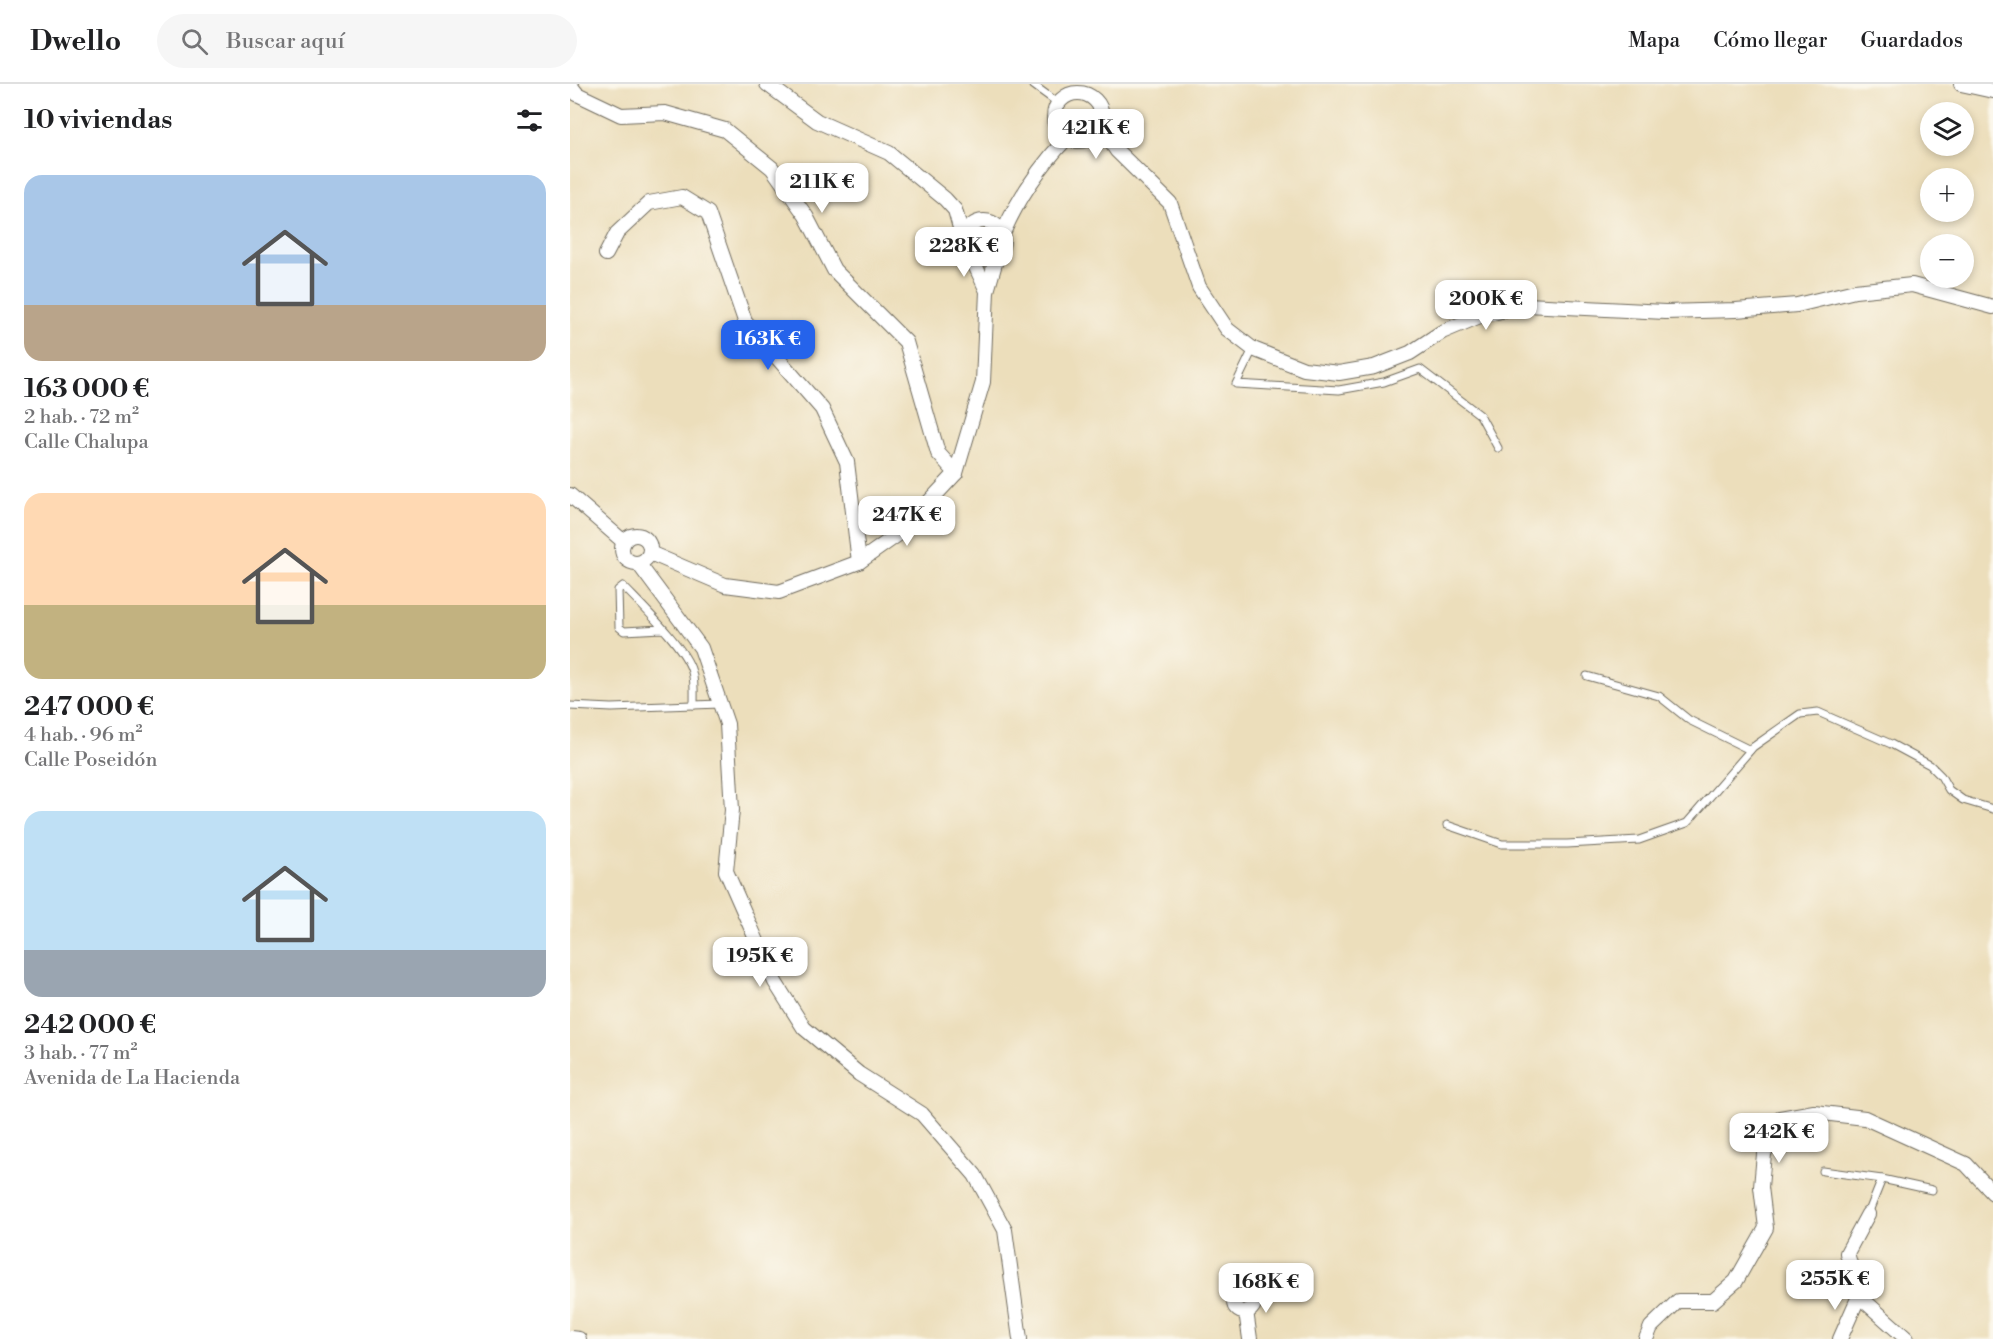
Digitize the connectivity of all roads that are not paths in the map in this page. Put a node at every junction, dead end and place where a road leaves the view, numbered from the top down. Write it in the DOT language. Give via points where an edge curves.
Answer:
graph roads {
  1 [pos="570,84"];
  2 [pos="767,84"];
  3 [pos="1032,84"];
  4 [pos="1961,84"];
  5 [pos="1993,91"];
  6 [pos="1058,104"];
  7 [pos="1100,126"];
  8 [pos="1063,135"];
  9 [pos="1087,139"];
  10 [pos="1117,151"];
  11 [pos="955,210"];
  12 [pos="1011,214"];
  13 [pos="987,222"];
  14 [pos="1002,235"];
  15 [pos="967,249"];
  16 [pos="998,253"];
  17 [pos="606,254"];
  18 [pos="987,291"];
  19 [pos="1993,306"];
  20 [pos="1253,349"];
  21 [pos="1498,448"];
  22 [pos="956,473"];
  23 [pos="570,495"];
  24 [pos="624,542"];
  25 [pos="650,553"];
  26 [pos="859,562"];
  27 [pos="638,563"];
  28 [pos="662,629"];
  29 [pos="1587,676"];
  30 [pos="720,704"];
  31 [pos="694,705"];
  32 [pos="570,706"];
  33 [pos="1750,750"];
  34 [pos="1993,809"];
  35 [pos="1447,825"];
  36 [pos="1822,1171"];
  37 [pos="1882,1179"];
  38 [pos="1932,1191"];
  39 [pos="1993,1193"];
  40 [pos="1868,1214"];
  41 [pos="1859,1296"];
  42 [pos="1246,1311"];
  43 [pos="570,1338"];
  44 [pos="579,1339"];
  45 [pos="1020,1339"];
  46 [pos="1250,1339"];
  47 [pos="1646,1339"];
  48 [pos="1840,1339"];
  49 [pos="1907,1339"];
  1 -- 22 [label="street" via="577,94 621,115 665,113 725,130 772,168 806,216 834,270 906,342 938,453"];
  2 -- 11 [label="street" via="817,121 889,153"];
  3 -- 6 [label="lane"];
  4 -- 5 [label="street"];
  6 -- 7 [label="street" via="1070,95 1086,95 1099,105"];
  6 -- 8 [label="street" via="1054,117"];
  7 -- 9 [label="street"];
  7 -- 10 [label="street"];
  8 -- 9 [label="street" via="1079,141"];
  8 -- 12 [label="street"];
  9 -- 10 [label="street"];
  10 -- 20 [label="street" via="1170,202 1199,286 1227,329"];
  11 -- 13 [label="street"];
  11 -- 15 [label="street"];
  12 -- 13 [label="street"];
  12 -- 14 [label="street"];
  13 -- 14 [label="street"];
  13 -- 15 [label="street" via="968,230"];
  14 -- 16 [label="street"];
  15 -- 16 [label="street" via="980,259"];
  15 -- 18 [label="street"];
  16 -- 18 [label="street"];
  17 -- 26 [label="street" via="617,233 649,203 682,197 708,213 746,321 822,409 847,462"];
  18 -- 22 [label="street" via="983,382"];
  19 -- 20 [label="street" via="1912,285 1855,291 1797,305 1736,310 1665,312 1527,305 1480,316 1374,367 1339,373 1304,369"];
  20 -- 21 [label="lane" via="1236,384 1339,390 1384,382 1420,369 1479,415"];
  22 -- 26 [label="street" via="900,533"];
  23 -- 24 [label="street"];
  24 -- 25 [label="street" via="640,535 648,540"];
  24 -- 27 [label="street" via="624,556"];
  25 -- 26 [label="street" via="725,585 779,592"];
  25 -- 27 [label="street"];
  27 -- 30 [label="street" via="701,648"];
  28 -- 28 [label="lane" via="623,586 618,590 619,627 624,631"];
  28 -- 31 [label="lane" via="692,670"];
  29 -- 33 [label="lane" via="1659,696 1689,720"];
  30 -- 31 [label="lane"];
  30 -- 45 [label="street" via="727,724 732,810 726,871 775,982 804,1028 859,1074 922,1114 975,1175 1005,1230"];
  31 -- 32 [label="lane"];
  33 -- 34 [label="lane" via="1800,714 1818,712 1930,765 1949,790 1963,800"];
  33 -- 35 [label="lane" via="1687,823 1639,840 1502,844"];
  36 -- 37 [label="lane"];
  37 -- 38 [label="lane"];
  37 -- 40 [label="lane"];
  39 -- 47 [label="street" via="1966,1164 1865,1118 1814,1112 1780,1118 1764,1154 1761,1187 1766,1228 1736,1281 1713,1301 1678,1301 1651,1327"];
  40 -- 41 [label="street" via="1847,1253"];
  41 -- 48 [label="street"];
  41 -- 49 [label="street"];
  42 -- 46 [label="street"];
  43 -- 44 [label="street"];
}
